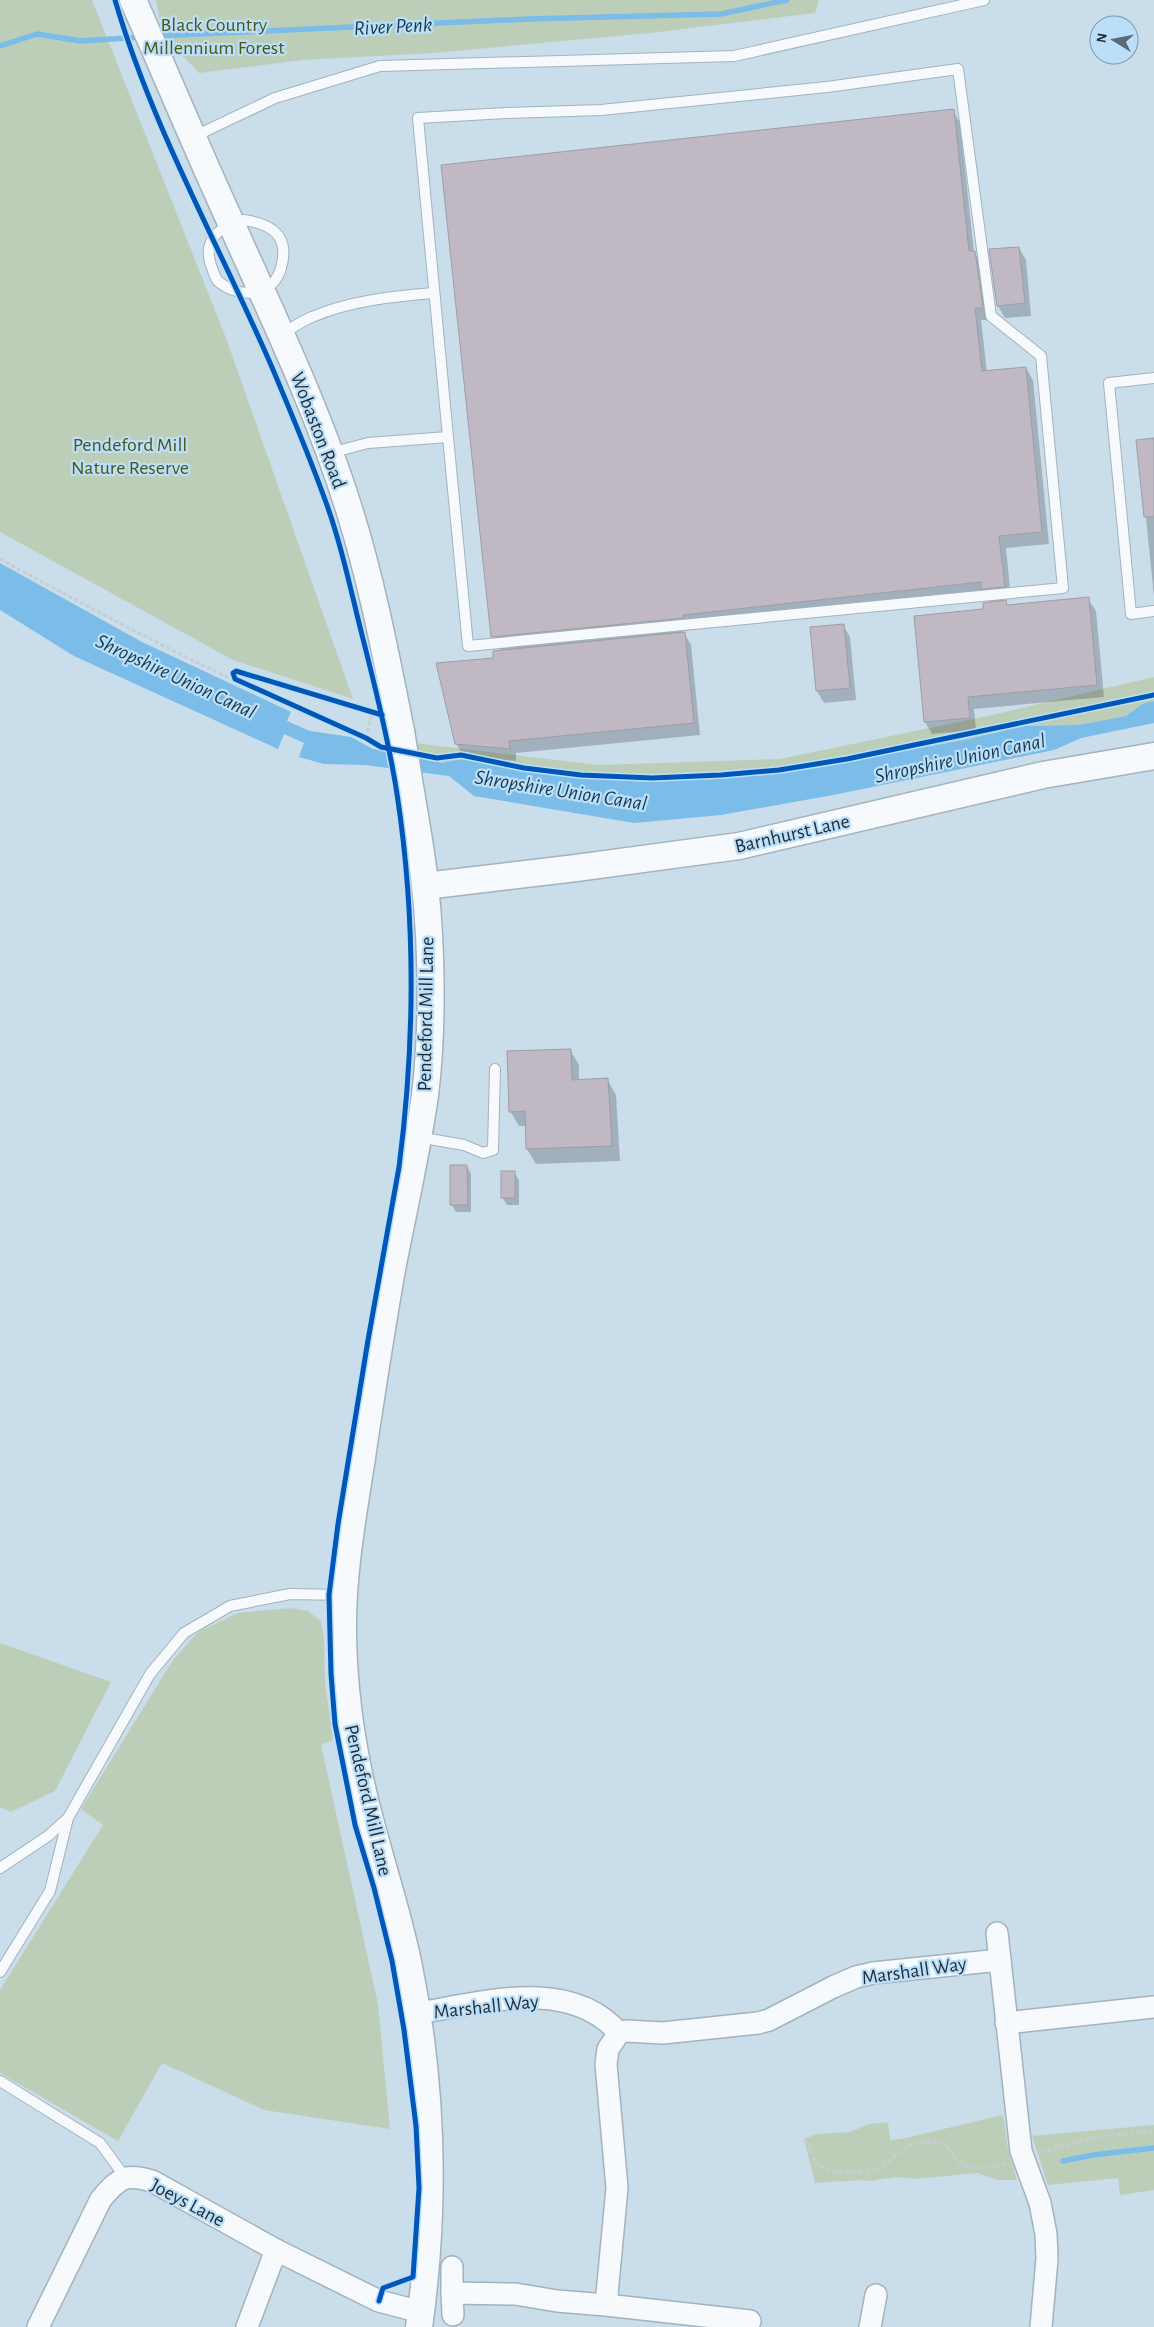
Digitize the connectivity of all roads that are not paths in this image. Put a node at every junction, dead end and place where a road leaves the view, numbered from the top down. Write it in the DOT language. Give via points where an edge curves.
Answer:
graph roads {
  1 [pos="133,0"];
  2 [pos="984,0"];
  3 [pos="193,137"];
  4 [pos="231,223"];
  5 [pos="262,291"];
  6 [pos="434,293"];
  7 [pos="282,334"];
  8 [pos="1154,378"];
  9 [pos="448,437"];
  10 [pos="329,453"];
  11 [pos="1154,612"];
  12 [pos="1154,756"];
  13 [pos="425,886"];
  14 [pos="495,1069"];
  15 [pos="417,1136"];
  16 [pos="344,1595"];
  17 [pos="68,1818"];
  18 [pos="0,1868"];
  19 [pos="997,1932"];
  20 [pos="1000,1960"];
  21 [pos="0,1972"];
  22 [pos="1154,2007"];
  23 [pos="418,2013"];
  24 [pos="1006,2023"];
  25 [pos="618,2033"];
  26 [pos="0,2081"];
  27 [pos="125,2177"];
  28 [pos="276,2250"];
  29 [pos="452,2266"];
  30 [pos="452,2293"];
  31 [pos="876,2295"];
  32 [pos="606,2306"];
  33 [pos="453,2315"];
  34 [pos="420,2319"];
  35 [pos="750,2321"];
  36 [pos="38,2327"];
  37 [pos="247,2327"];
  38 [pos="870,2327"];
  39 [pos="1040,2327"];
  1 -- 3 [label="street, Wobaston Road"];
  2 -- 3 [label="lane" via="734,56 380,66 275,98"];
  3 -- 4 [label="street, Wobaston Road"];
  4 -- 5 [label="street, Wobaston Road"];
  4 -- 5 [label="lane" via="213,236 208,257 217,281 238,292"];
  4 -- 5 [label="lane" via="244,220 261,222 277,232 284,246 277,281"];
  5 -- 7 [label="street, Wobaston Road"];
  6 -- 7 [label="lane" via="343,307 312,317"];
  6 -- 9 [label="lane"];
  6 -- 9 [label="lane" via="418,118 601,110 827,87 958,69 991,316 1041,356 1063,588 468,646"];
  7 -- 10 [label="street, Wobaston Road"];
  8 -- 11 [label="lane" via="1109,383 1131,614"];
  9 -- 10 [label="lane" via="368,443"];
  10 -- 13 [label="street, Wobaston Road, bridge" via="363,557 385,651 390,737 411,792"];
  12 -- 13 [label="street, Barnhurst Lane" via="1044,774 739,846"];
  13 -- 15 [label="street, Pendeford Mill Lane" via="428,1057"];
  14 -- 15 [label="lane" via="493,1150 483,1153"];
  15 -- 16 [label="street, Pendeford Mill Lane" via="384,1314 348,1546"];
  16 -- 17 [label="lane" via="290,1594 230,1606 184,1633 150,1674"];
  16 -- 23 [label="street, Pendeford Mill Lane" via="345,1688 354,1750 365,1802 398,1917"];
  17 -- 18 [label="lane" via="48,1836"];
  17 -- 21 [label="lane" via="50,1891"];
  19 -- 20 [label="street"];
  20 -- 24 [label="street"];
  20 -- 25 [label="street, Marshall Way" via="856,1977 758,2023 663,2033"];
  22 -- 24 [label="street"];
  23 -- 25 [label="street, Marshall Way" via="517,1998 541,1998 597,2015"];
  23 -- 34 [label="street, Pendeford Mill Lane" via="428,2106 431,2180 428,2250"];
  24 -- 39 [label="street" via="1018,2132 1046,2234 1047,2259"];
  25 -- 32 [label="street" via="608,2049 606,2064 617,2188"];
  26 -- 27 [label="lane" via="100,2143"];
  27 -- 28 [label="street, Joeys Lane" via="152,2181"];
  27 -- 36 [label="street, Joeys Lane" via="114,2183 101,2199"];
  28 -- 34 [label="street, Joeys Lane"];
  28 -- 37 [label="street"];
  29 -- 30 [label="street"];
  30 -- 32 [label="street" via="516,2294"];
  30 -- 33 [label="street"];
  31 -- 38 [label="street"];
  32 -- 35 [label="street"];
}
